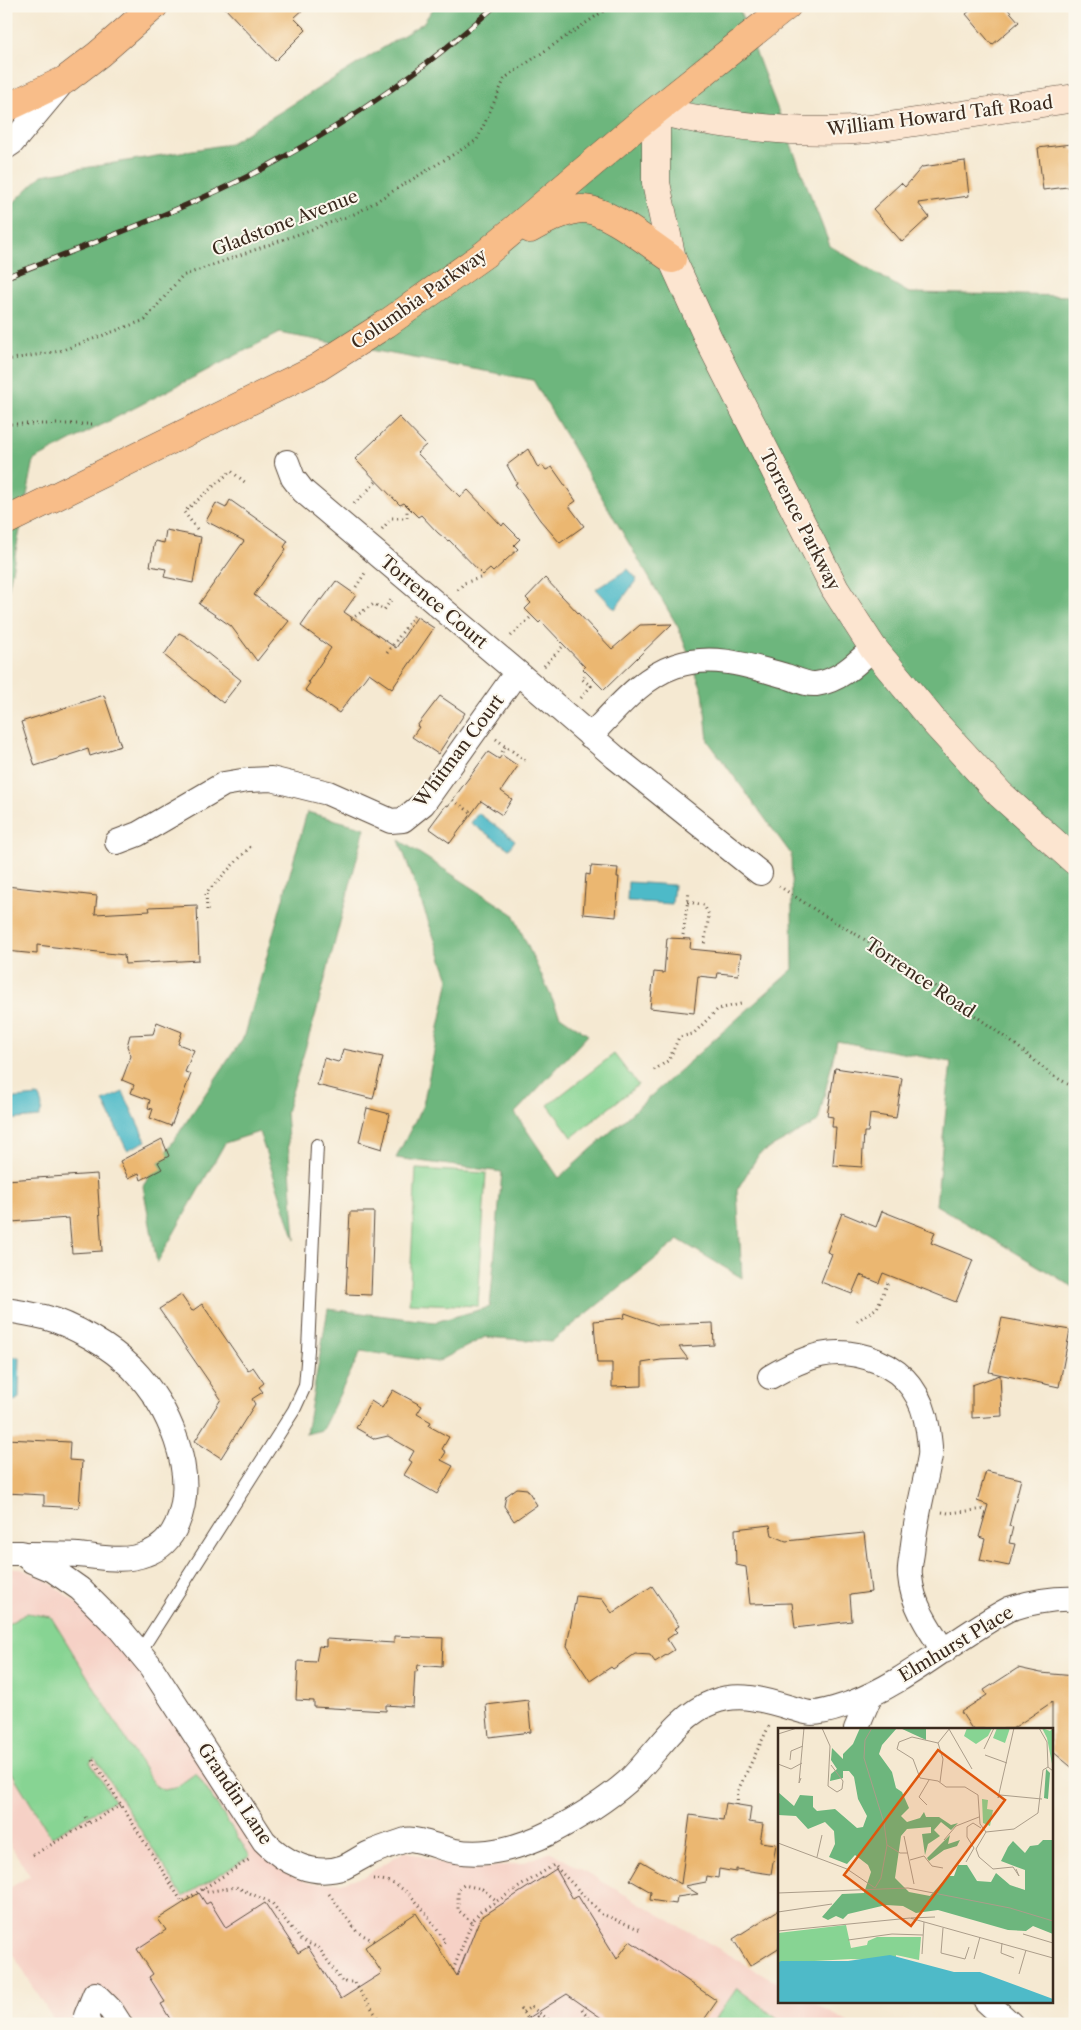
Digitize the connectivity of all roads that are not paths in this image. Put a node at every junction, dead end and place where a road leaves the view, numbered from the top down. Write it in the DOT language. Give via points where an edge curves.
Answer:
graph roads {
  1 [pos="154,6"];
  2 [pos="787,6"];
  3 [pos="65,80"];
  4 [pos="1075,98"];
  5 [pos="6,108"];
  6 [pos="656,111"];
  7 [pos="6,147"];
  8 [pos="485,254"];
  9 [pos="672,260"];
  10 [pos="287,462"];
  11 [pos="6,521"];
  12 [pos="872,648"];
  13 [pos="517,672"];
  14 [pos="590,736"];
  15 [pos="117,842"];
  16 [pos="1075,861"];
  17 [pos="760,873"];
  18 [pos="317,1145"];
  19 [pos="6,1310"];
  20 [pos="770,1377"];
  21 [pos="14,1553"];
  22 [pos="1075,1599"];
  23 [pos="944,1651"];
  24 [pos="140,1652"];
  25 [pos="870,1696"];
  26 [pos="816,1721"];
  27 [pos="856,1728"];
  28 [pos="987,2002"];
  29 [pos="89,2024"];
  30 [pos="120,2024"];
  31 [pos="1011,2024"];
  1 -- 3 [label="main road"];
  2 -- 6 [label="main road, Columbia Parkway"];
  3 -- 5 [label="main road"];
  3 -- 7 [label="street"];
  4 -- 6 [label="street, William Howard Taft Road" via="837,132 709,122"];
  6 -- 8 [label="main road, Columbia Parkway"];
  6 -- 9 [label="street, Torrence Parkway" via="656,183"];
  8 -- 9 [label="main road" via="549,218 582,209 608,217"];
  8 -- 11 [label="main road, Columbia Parkway" via="400,315 317,368"];
  9 -- 12 [label="street, Torrence Parkway" via="835,589"];
  10 -- 13 [label="street, Torrence Court" via="303,492"];
  12 -- 14 [label="street" via="852,668 814,684 718,659 674,666 651,679 620,704"];
  12 -- 16 [label="street, Torrence Parkway" via="1000,794"];
  13 -- 14 [label="street, Torrence Court"];
  13 -- 15 [label="street, Whitman Court" via="423,804 403,820 379,817 328,793 271,779 248,780 224,784 138,834"];
  14 -- 17 [label="street, Torrence Court"];
  18 -- 24 [label="lane" via="304,1386 294,1410"];
  19 -- 21 [label="street" via="45,1317 70,1326 131,1367 152,1392 172,1430 182,1457 185,1485 181,1513 173,1534 146,1554 124,1560"];
  20 -- 23 [label="street" via="791,1364 816,1355 836,1352 858,1354 902,1376 916,1393 925,1412 930,1448 918,1507 910,1576 916,1603"];
  21 -- 24 [label="street, Grandin Lane" via="53,1570 80,1589"];
  22 -- 23 [label="street, Elmhurst Place" via="1054,1598 1008,1609"];
  23 -- 25 [label="street, Elmhurst Place"];
  24 -- 26 [label="street, Grandin Lane" via="264,1841 278,1856 315,1870 344,1867 369,1853 409,1839 457,1851 487,1852 517,1847 548,1834 589,1810 626,1782 678,1724 713,1702 733,1697 754,1698 779,1704"];
  25 -- 26 [label="street, Elmhurst Place" via="837,1708"];
  25 -- 27 [label="street"];
  28 -- 31 [label="street"];
  29 -- 30 [label="street" via="86,2016 95,1994 112,2010"];
}
